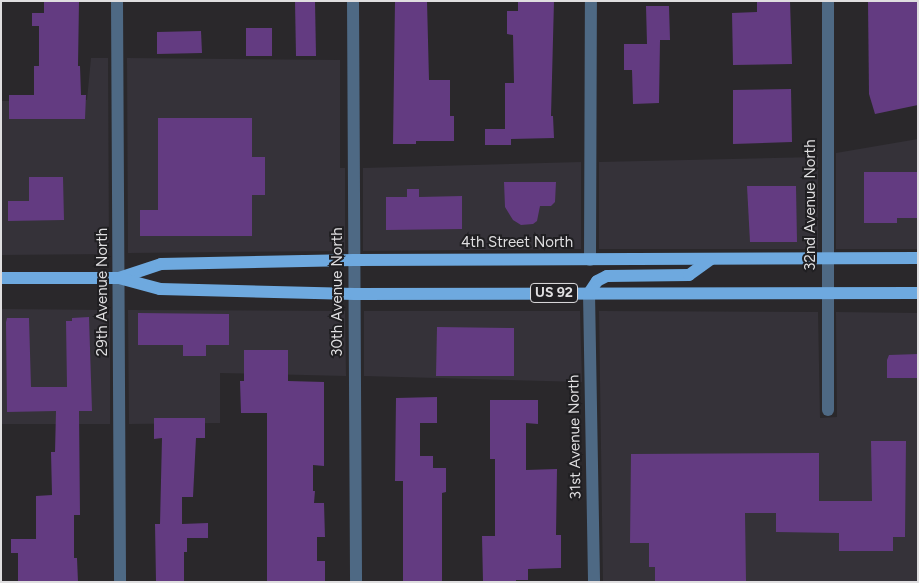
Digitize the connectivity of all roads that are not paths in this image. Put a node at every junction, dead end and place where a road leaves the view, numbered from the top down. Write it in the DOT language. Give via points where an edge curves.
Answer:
graph roads {
  1 [pos="117,1"];
  2 [pos="353,1"];
  3 [pos="591,1"];
  4 [pos="828,1"];
  5 [pos="918,258"];
  6 [pos="711,259"];
  7 [pos="827,259"];
  8 [pos="354,260"];
  9 [pos="590,260"];
  10 [pos="1,278"];
  11 [pos="119,278"];
  12 [pos="589,292"];
  13 [pos="827,293"];
  14 [pos="918,293"];
  15 [pos="354,294"];
  16 [pos="828,410"];
  17 [pos="120,582"];
  18 [pos="356,582"];
  19 [pos="594,582"];
  1 -- 11 [label="street, 29th Avenue North"];
  2 -- 8 [label="street, 30th Avenue North"];
  3 -- 9 [label="street"];
  4 -- 7 [label="street, 32nd Avenue North"];
  5 -- 7 [label="main road, 4th Street North / US 92"];
  6 -- 7 [label="main road, 4th Street North / US 92"];
  6 -- 9 [label="main road, 4th Street North / US 92"];
  6 -- 12 [label="main road" via="689,276 607,276 596,282"];
  7 -- 13 [label="street, 32nd Avenue North"];
  8 -- 9 [label="main road, 4th Street North / US 92"];
  8 -- 11 [label="main road, 4th Street North / US 92" via="161,264"];
  8 -- 15 [label="street, 30th Avenue North"];
  10 -- 11 [label="main road, 4th Street North / US 92"];
  11 -- 15 [label="main road, 4th Street North / US 92" via="160,289"];
  11 -- 17 [label="street, 29th Avenue North"];
  12 -- 13 [label="main road, 4th Street North / US 92"];
  12 -- 15 [label="main road, 4th Street North / US 92"];
  12 -- 19 [label="street, 31st Avenue North"];
  13 -- 14 [label="main road, 4th Street North / US 92"];
  13 -- 16 [label="street, 32nd Avenue North"];
  15 -- 18 [label="street, 30th Avenue North"];
}
